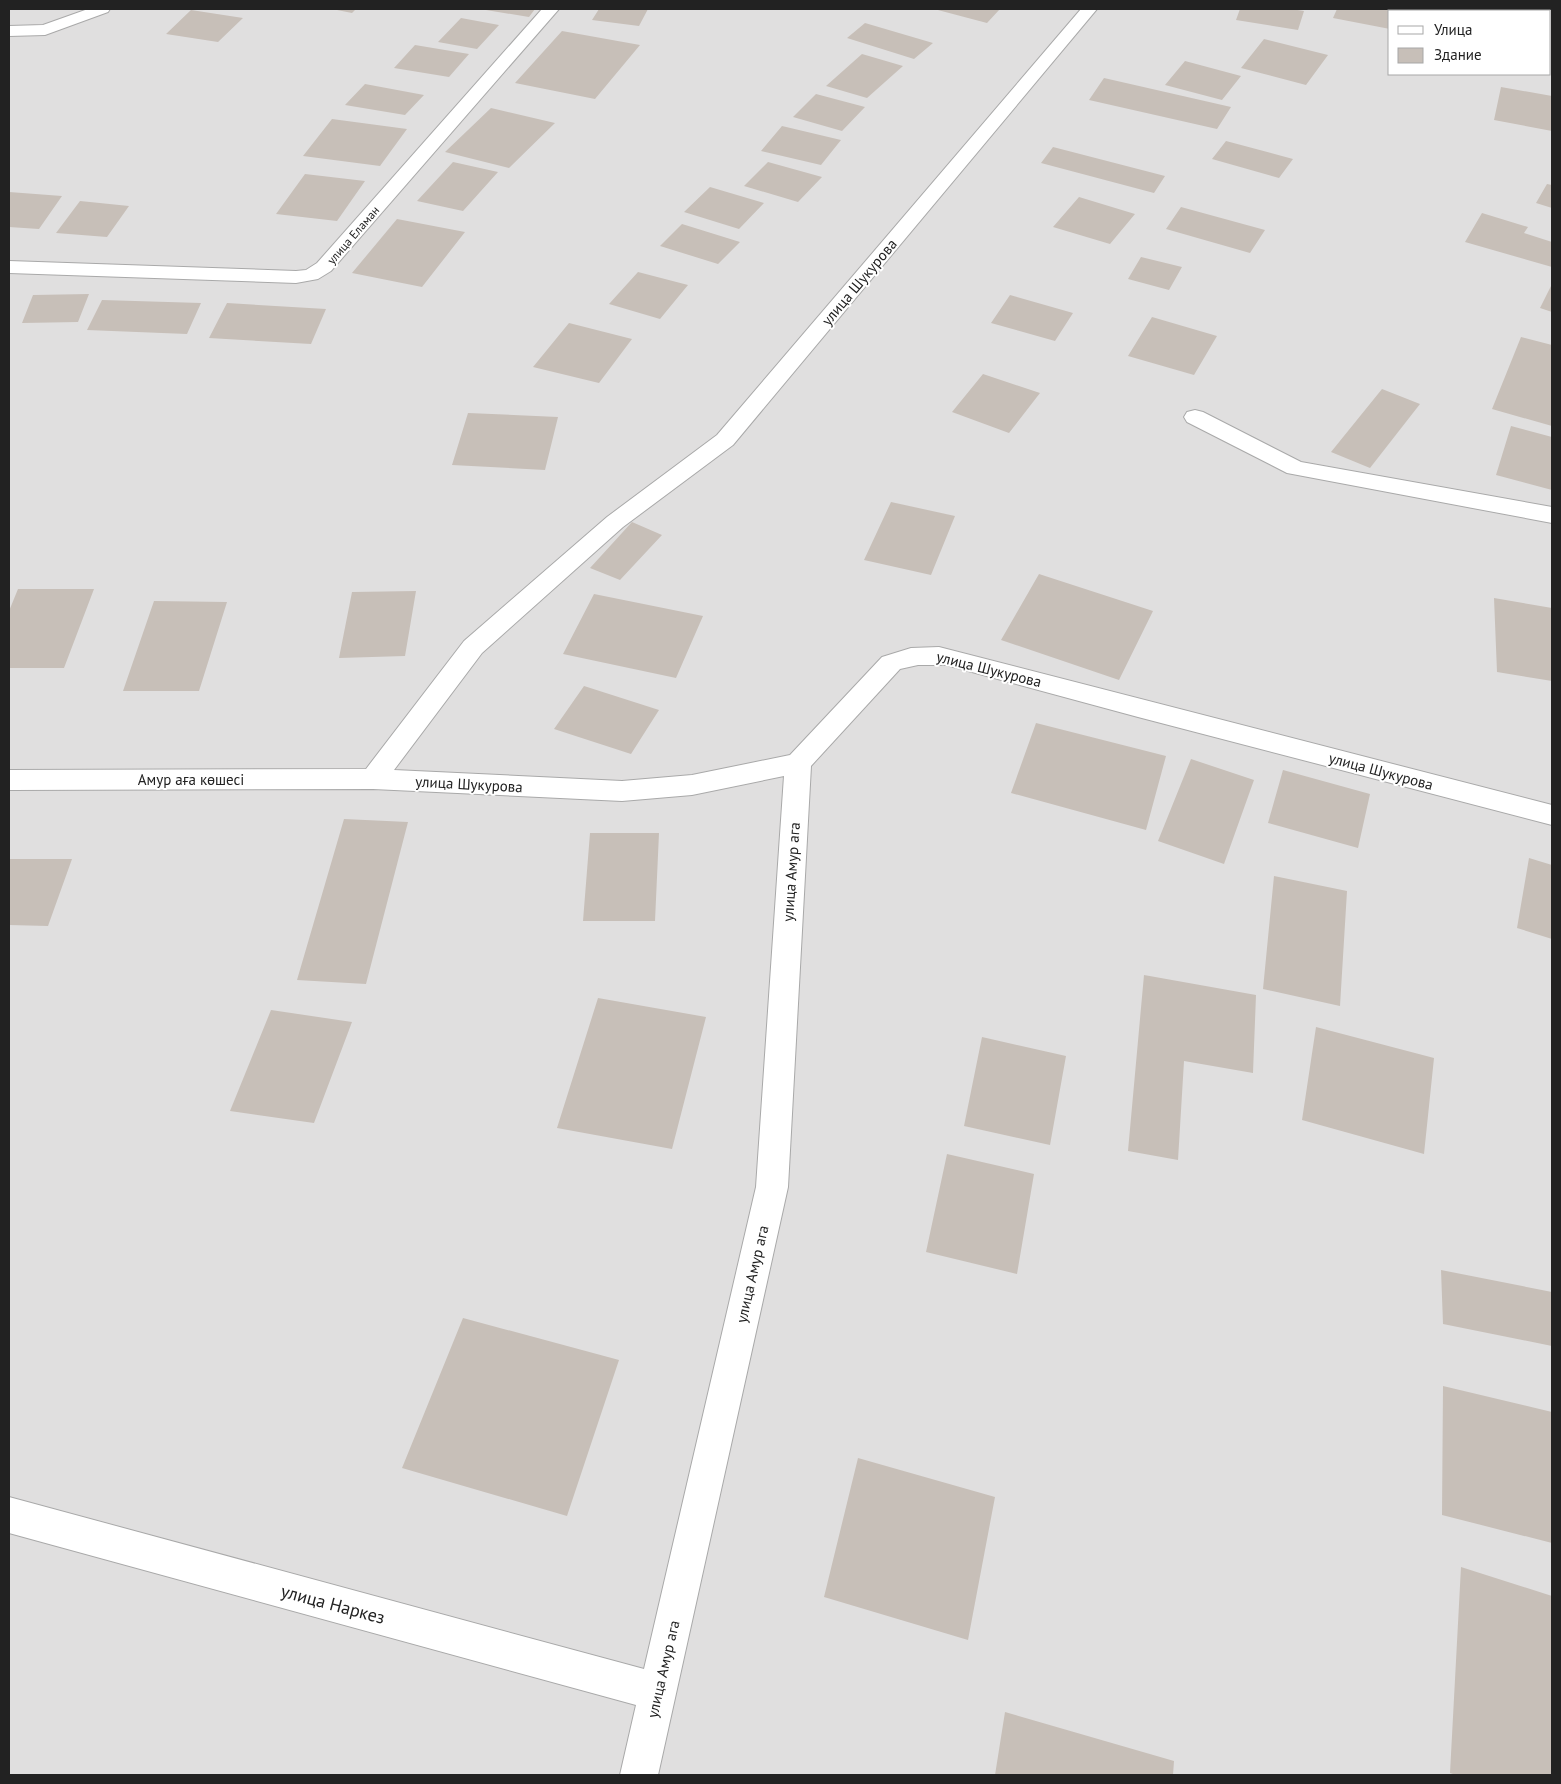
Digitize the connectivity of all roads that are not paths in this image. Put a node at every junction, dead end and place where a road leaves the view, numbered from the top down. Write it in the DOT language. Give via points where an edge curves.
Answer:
graph roads {
  1 [pos="102,9"];
  2 [pos="551,9"];
  3 [pos="1089,9"];
  4 [pos="9,32"];
  5 [pos="9,267"];
  6 [pos="1195,417"];
  7 [pos="1552,515"];
  8 [pos="798,763"];
  9 [pos="373,779"];
  10 [pos="9,780"];
  11 [pos="1552,815"];
  12 [pos="9,1515"];
  13 [pos="658,1692"];
  14 [pos="639,1775"];
  1 -- 4 [label="street" via="45,30"];
  2 -- 5 [label="street, улица Еламан" via="324,267 311,275"];
  3 -- 9 [label="street, улица Шукурова" via="726,440 615,522 473,648"];
  6 -- 7 [label="street" via="1295,468"];
  8 -- 9 [label="street, улица Шукурова" via="692,785 622,791"];
  8 -- 11 [label="street, улица Шукурова" via="891,663 904,657 926,654 946,656"];
  8 -- 13 [label="street, улица Амур ага" via="772,1187"];
  9 -- 10 [label="street, Амур аға көшесі"];
  12 -- 13 [label="street, улица Наркез"];
  13 -- 14 [label="street, улица Амур ага"];
}
